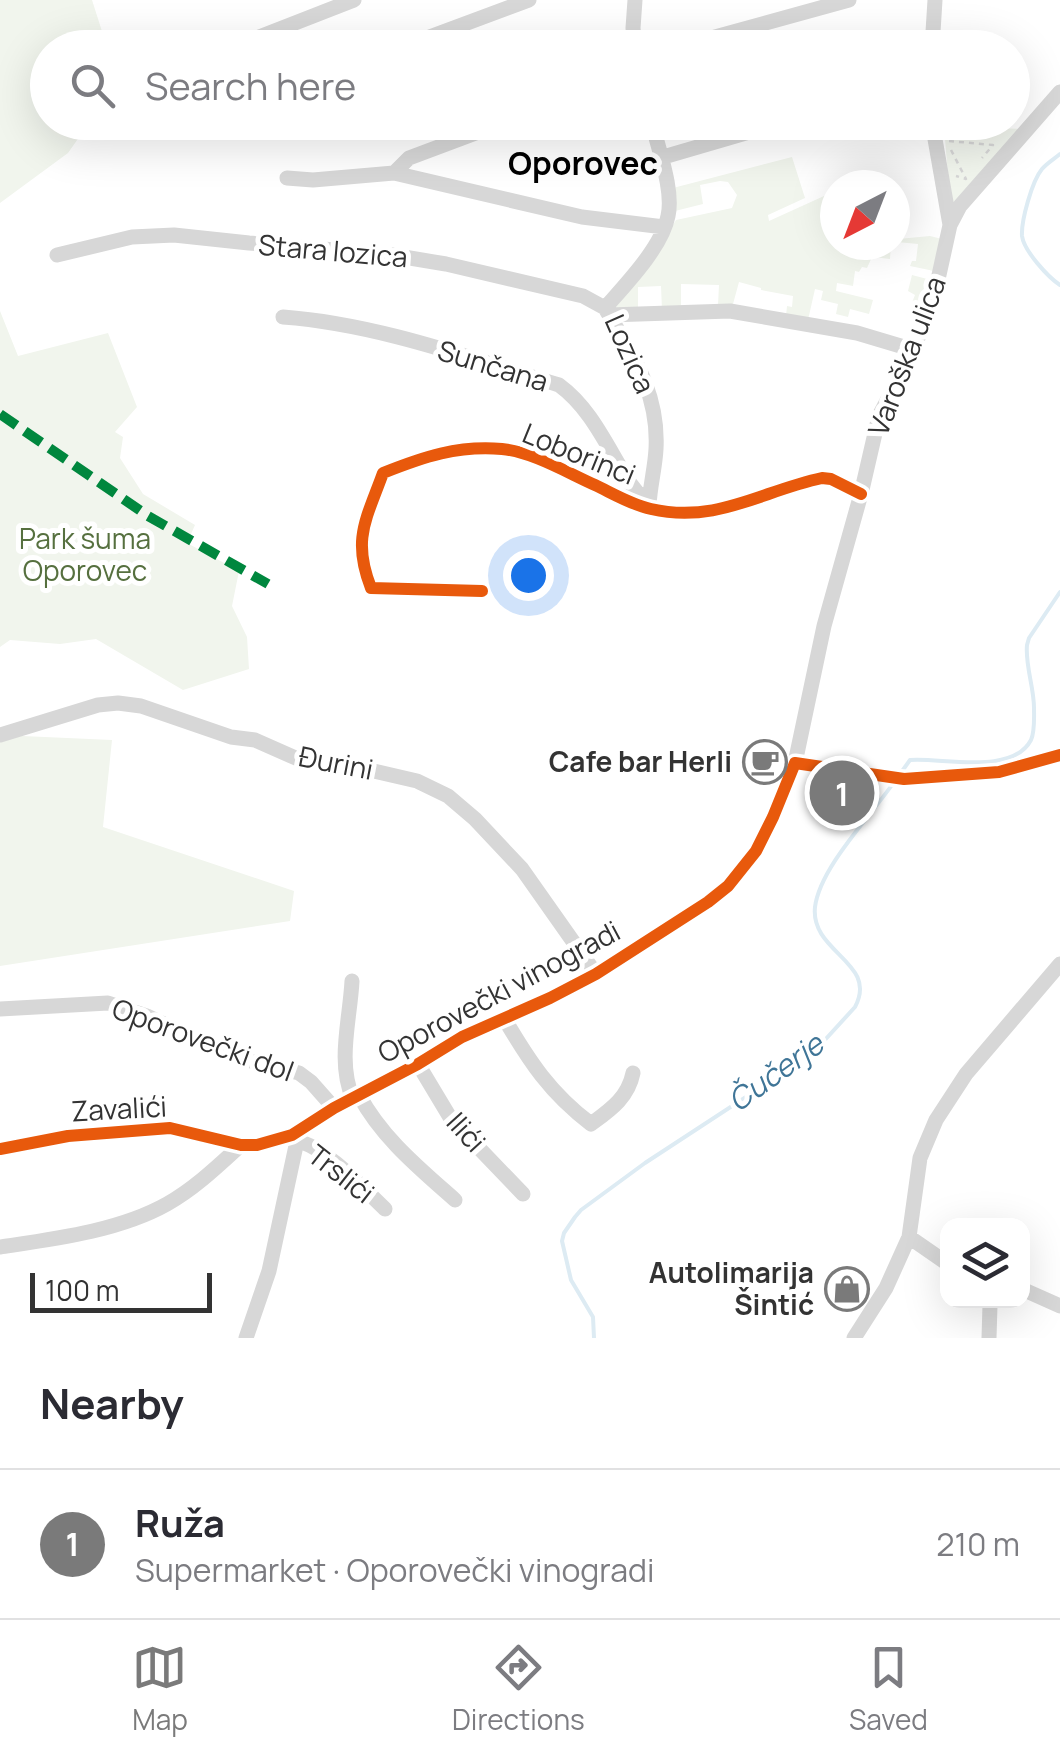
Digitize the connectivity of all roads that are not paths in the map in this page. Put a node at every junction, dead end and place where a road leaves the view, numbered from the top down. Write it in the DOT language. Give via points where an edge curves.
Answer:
graph roads {
  1 [pos="354,0"];
  2 [pos="529,0"];
  3 [pos="635,0"];
  4 [pos="849,0"];
  5 [pos="935,0"];
  6 [pos="276,30"];
  7 [pos="448,30"];
  8 [pos="632,30"];
  9 [pos="740,30"];
  10 [pos="933,30"];
  11 [pos="1060,92"];
  12 [pos="1030,126"];
  13 [pos="458,140"];
  14 [pos="656,140"];
  15 [pos="721,140"];
  16 [pos="935,140"];
  17 [pos="1018,140"];
  18 [pos="660,158"];
  19 [pos="394,172"];
  20 [pos="287,178"];
  21 [pos="950,226"];
  22 [pos="664,227"];
  23 [pos="57,254"];
  24 [pos="607,312"];
  25 [pos="283,317"];
  26 [pos="914,350"];
  27 [pos="861,494"];
  28 [pos="649,504"];
  29 [pos="482,591"];
  30 [pos="0,735"];
  31 [pos="1060,755"];
  32 [pos="794,763"];
  33 [pos="1060,964"];
  34 [pos="596,974"];
  35 [pos="352,981"];
  36 [pos="0,1009"];
  37 [pos="504,1018"];
  38 [pos="418,1064"];
  39 [pos="633,1074"];
  40 [pos="356,1097"];
  41 [pos="334,1108"];
  42 [pos="294,1138"];
  43 [pos="241,1145"];
  44 [pos="0,1149"];
  45 [pos="523,1194"];
  46 [pos="455,1200"];
  47 [pos="385,1208"];
  48 [pos="910,1237"];
  49 [pos="0,1247"];
  50 [pos="940,1258"];
  51 [pos="1030,1293"];
  52 [pos="1060,1306"];
  53 [pos="990,1308"];
  54 [pos="247,1338"];
  55 [pos="854,1338"];
  56 [pos="989,1338"];
  1 -- 6 [label="street"];
  2 -- 7 [label="street"];
  3 -- 8 [label="street"];
  4 -- 9 [label="street"];
  5 -- 10 [label="street"];
  11 -- 12 [label="street"];
  13 -- 19 [label="street" via="409,158"];
  14 -- 18 [label="street"];
  15 -- 18 [label="street"];
  16 -- 21 [label="street, Varoška ulica"];
  17 -- 21 [label="street"];
  18 -- 22 [label="street" via="668,194"];
  19 -- 20 [label="street"];
  19 -- 22 [label="street" via="582,217"];
  21 -- 26 [label="street, Varoška ulica"];
  22 -- 24 [label="street, Lozica"];
  23 -- 24 [label="street, Stara lozica" via="174,235 386,254 583,296"];
  24 -- 26 [label="street" via="730,310"];
  24 -- 28 [label="street, Lozica" via="650,392 656,445"];
  25 -- 28 [label="street, Sunčana" via="420,343 559,385 584,408"];
  26 -- 27 [label="street, Varoška ulica" via="879,416"];
  27 -- 28 [label="street, Loborinci" via="822,478 721,510"];
  27 -- 32 [label="street, Varoška ulica"];
  28 -- 29 [label="street, Loborinci" via="504,450 428,455 383,473 362,531 371,588"];
  30 -- 34 [label="street, Đurini" via="118,703 255,740 298,759 417,780 448,796 522,869"];
  31 -- 32 [label="street" via="999,772 896,778"];
  32 -- 34 [label="street, Oporovečki vinogradi" via="756,851 728,886"];
  33 -- 48 [label="street" via="966,1074 936,1120 920,1158"];
  34 -- 37 [label="street, Oporovečki vinogradi"];
  35 -- 40 [label="street" via="344,1058 346,1084"];
  36 -- 41 [label="street, Oporovečki dol" via="108,1003 231,1056 299,1073"];
  37 -- 38 [label="street, Oporovečki vinogradi"];
  37 -- 39 [label="street" via="553,1092 591,1124 622,1099"];
  38 -- 40 [label="street, Oporovečki vinogradi"];
  38 -- 45 [label="street, Ilići" via="451,1119"];
  40 -- 41 [label="street, Oporovečki vinogradi"];
  40 -- 46 [label="street" via="399,1151"];
  41 -- 42 [label="street, Oporovečki vinogradi"];
  42 -- 43 [label="street, Oporovečki vinogradi"];
  42 -- 47 [label="street, Trslići"];
  42 -- 54 [label="street" via="269,1271"];
  43 -- 44 [label="street, Zavalići" via="170,1128"];
  43 -- 49 [label="street, Oporovečki vinogradi" via="151,1212 88,1232"];
  48 -- 50 [label="street"];
  48 -- 55 [label="street"];
  51 -- 52 [label="street"];
  53 -- 56 [label="street"];
}
